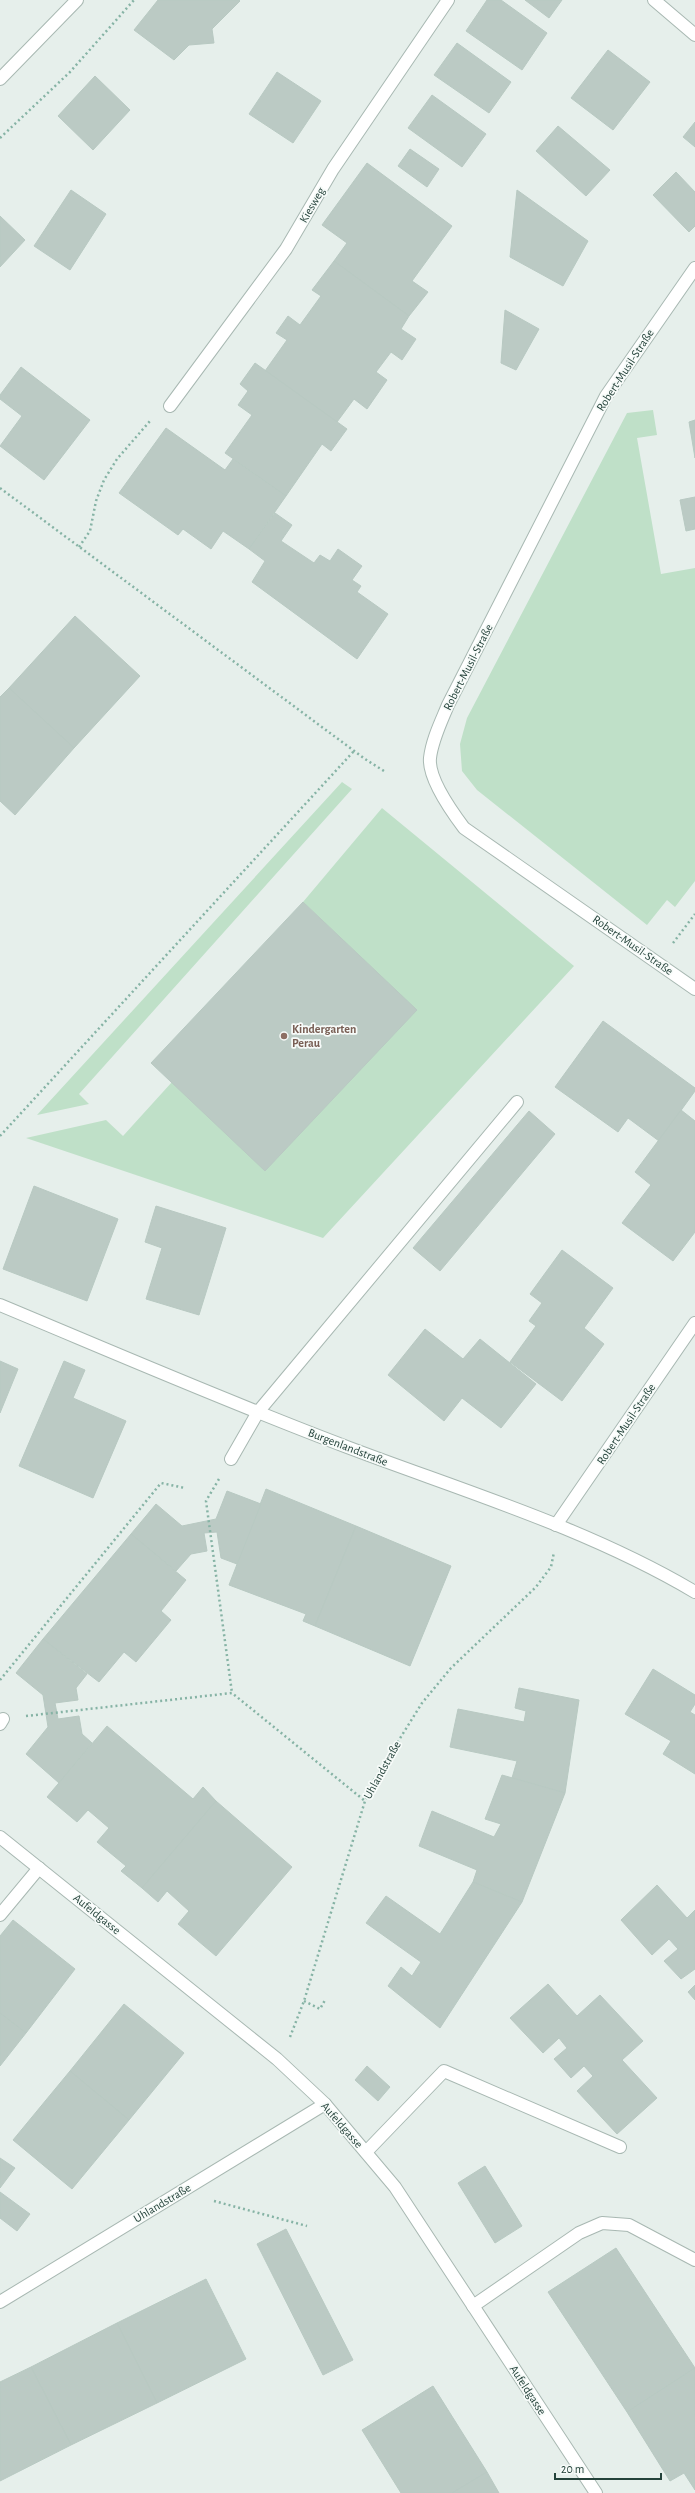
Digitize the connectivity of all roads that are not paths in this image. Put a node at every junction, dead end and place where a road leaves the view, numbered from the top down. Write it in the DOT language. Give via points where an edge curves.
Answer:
graph roads {
  1 [pos="77,0"];
  2 [pos="448,0"];
  3 [pos="654,0"];
  4 [pos="695,34"];
  5 [pos="0,79"];
  6 [pos="695,268"];
  7 [pos="170,406"];
  8 [pos="695,989"];
  9 [pos="517,1102"];
  10 [pos="0,1305"];
  11 [pos="695,1323"];
  12 [pos="258,1412"];
  13 [pos="230,1459"];
  14 [pos="556,1525"];
  15 [pos="695,1592"];
  16 [pos="0,1837"];
  17 [pos="39,1868"];
  18 [pos="0,1916"];
  19 [pos="324,2104"];
  20 [pos="620,2147"];
  21 [pos="366,2152"];
  22 [pos="695,2260"];
  23 [pos="0,2302"];
  24 [pos="473,2306"];
  25 [pos="596,2493"];
  1 -- 5 [label="street"];
  2 -- 7 [label="street, Kiesweg" via="333,169 286,249"];
  3 -- 4 [label="street"];
  6 -- 8 [label="street, Robert-Musil-Straße" via="606,396 448,705 434,741 430,760 443,799 464,828"];
  9 -- 12 [label="street"];
  10 -- 12 [label="street, Burgenlandstraße"];
  11 -- 14 [label="street, Robert-Musil-Straße"];
  12 -- 13 [label="street"];
  12 -- 14 [label="street, Burgenlandstraße"];
  14 -- 15 [label="street, Burgenlandstraße" via="658,1570"];
  16 -- 17 [label="street, Aufeldgasse"];
  17 -- 18 [label="street"];
  17 -- 19 [label="street, Aufeldgasse" via="277,2059"];
  19 -- 21 [label="street, Aufeldgasse"];
  19 -- 23 [label="street, Uhlandstraße"];
  20 -- 21 [label="street" via="444,2070"];
  21 -- 24 [label="street, Aufeldgasse" via="395,2187"];
  22 -- 24 [label="street" via="629,2226 602,2223 579,2233"];
  24 -- 25 [label="street, Aufeldgasse"];
}
